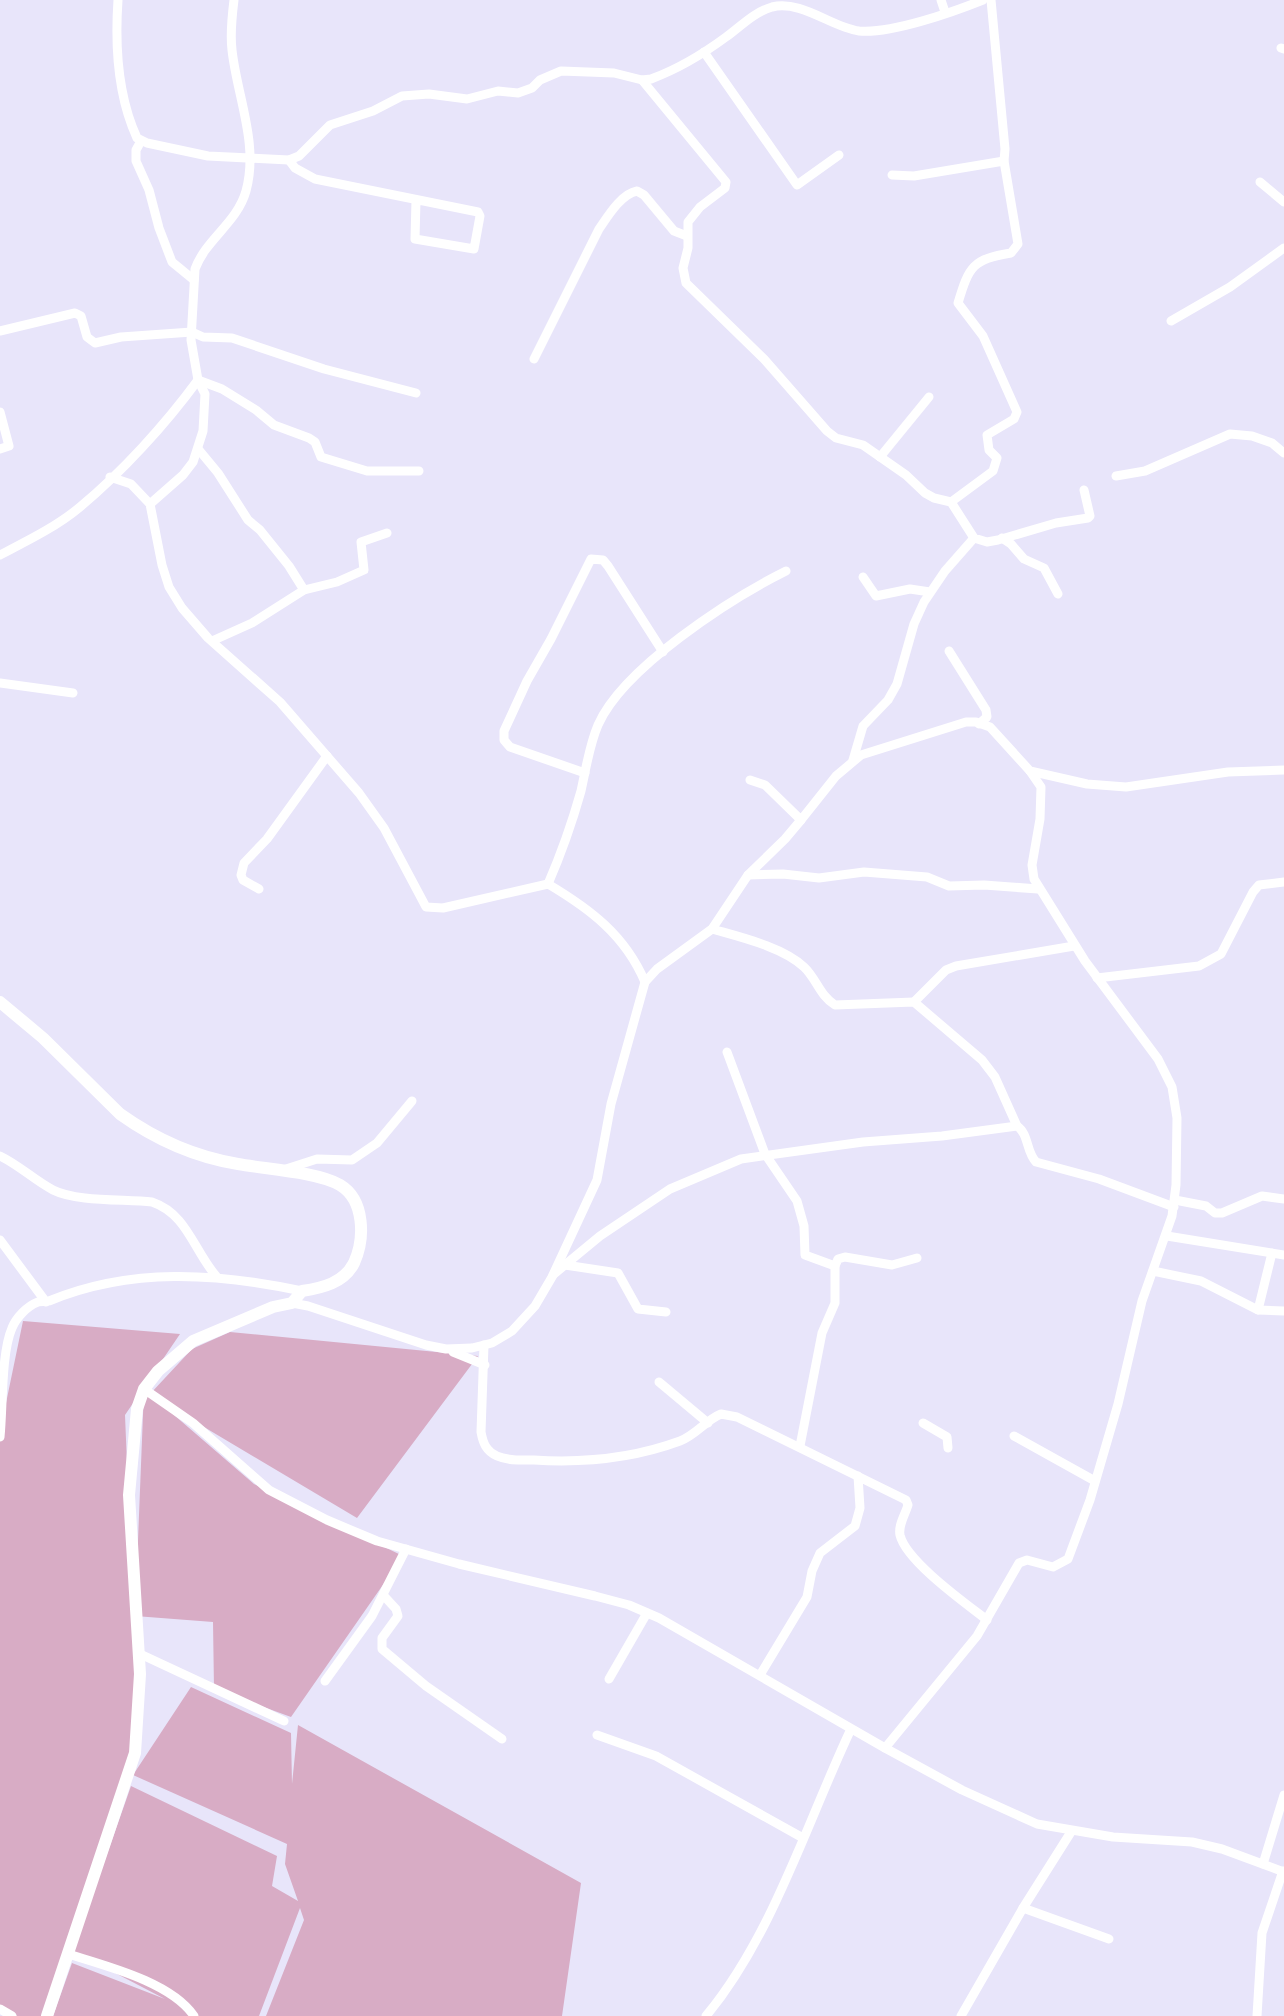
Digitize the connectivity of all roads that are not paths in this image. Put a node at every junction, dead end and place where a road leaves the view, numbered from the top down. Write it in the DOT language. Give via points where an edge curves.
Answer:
graph roads {
  1 [pos="118,0"];
  2 [pos="234,0"];
  3 [pos="941,0"];
  4 [pos="983,0"];
  5 [pos="991,0"];
  6 [pos="945,12"];
  7 [pos="704,52"];
  8 [pos="642,80"];
  9 [pos="141,141"];
  10 [pos="839,155"];
  11 [pos="249,160"];
  12 [pos="289,160"];
  13 [pos="1004,161"];
  14 [pos="892,175"];
  15 [pos="1260,182"];
  16 [pos="416,200"];
  17 [pos="1284,202"];
  18 [pos="687,236"];
  19 [pos="1284,248"];
  20 [pos="194,280"];
  21 [pos="1171,321"];
  22 [pos="0,331"];
  23 [pos="192,332"];
  24 [pos="534,359"];
  25 [pos="198,380"];
  26 [pos="416,393"];
  27 [pos="929,397"];
  28 [pos="0,412"];
  29 [pos="0,449"];
  30 [pos="199,450"];
  31 [pos="1284,453"];
  32 [pos="880,457"];
  33 [pos="419,471"];
  34 [pos="1116,476"];
  35 [pos="110,477"];
  36 [pos="1084,490"];
  37 [pos="951,502"];
  38 [pos="150,504"];
  39 [pos="387,533"];
  40 [pos="974,538"];
  41 [pos="1002,538"];
  42 [pos="0,555"];
  43 [pos="786,571"];
  44 [pos="863,577"];
  45 [pos="304,590"];
  46 [pos="930,592"];
  47 [pos="1058,594"];
  48 [pos="212,641"];
  49 [pos="949,651"];
  50 [pos="663,652"];
  51 [pos="0,683"];
  52 [pos="73,693"];
  53 [pos="979,724"];
  54 [pos="327,756"];
  55 [pos="853,760"];
  56 [pos="1284,770"];
  57 [pos="1030,771"];
  58 [pos="585,773"];
  59 [pos="750,780"];
  60 [pos="801,820"];
  61 [pos="748,875"];
  62 [pos="1284,882"];
  63 [pos="548,884"];
  64 [pos="259,889"];
  65 [pos="1038,889"];
  66 [pos="712,929"];
  67 [pos="1074,946"];
  68 [pos="1097,978"];
  69 [pos="645,982"];
  70 [pos="0,1002"];
  71 [pos="914,1002"];
  72 [pos="727,1052"];
  73 [pos="412,1101"];
  74 [pos="1017,1126"];
  75 [pos="765,1154"];
  76 [pos="0,1156"];
  77 [pos="279,1171"];
  78 [pos="1284,1199"];
  79 [pos="1174,1203"];
  80 [pos="1167,1236"];
  81 [pos="0,1240"];
  82 [pos="1272,1253"];
  83 [pos="1284,1255"];
  84 [pos="917,1258"];
  85 [pos="565,1265"];
  86 [pos="835,1266"];
  87 [pos="1153,1271"];
  88 [pos="216,1276"];
  89 [pos="552,1277"];
  90 [pos="302,1291"];
  91 [pos="46,1302"];
  92 [pos="292,1303"];
  93 [pos="1258,1310"];
  94 [pos="1284,1311"];
  95 [pos="666,1312"];
  96 [pos="484,1345"];
  97 [pos="446,1349"];
  98 [pos="485,1365"];
  99 [pos="659,1382"];
  100 [pos="144,1389"];
  101 [pos="708,1423"];
  102 [pos="923,1423"];
  103 [pos="1014,1436"];
  104 [pos="0,1437"];
  105 [pos="800,1446"];
  106 [pos="948,1448"];
  107 [pos="858,1476"];
  108 [pos="1095,1481"];
  109 [pos="406,1549"];
  110 [pos="384,1596"];
  111 [pos="647,1613"];
  112 [pos="987,1620"];
  113 [pos="138,1653"];
  114 [pos="760,1675"];
  115 [pos="609,1679"];
  116 [pos="325,1681"];
  117 [pos="284,1721"];
  118 [pos="851,1729"];
  119 [pos="597,1735"];
  120 [pos="502,1739"];
  121 [pos="885,1748"];
  122 [pos="1284,1795"];
  123 [pos="1071,1832"];
  124 [pos="803,1838"];
  125 [pos="1263,1864"];
  126 [pos="1283,1872"];
  127 [pos="1023,1908"];
  128 [pos="1109,1939"];
  129 [pos="68,1954"];
  130 [pos="0,2009"];
  131 [pos="12,2016"];
  132 [pos="47,2016"];
  133 [pos="194,2016"];
  134 [pos="706,2016"];
  135 [pos="961,2016"];
  136 [pos="1257,2016"];
  1 -- 9 [label="street" via="126,108"];
  2 -- 11 [label="street" via="231,47"];
  3 -- 6 [label="street"];
  4 -- 6 [label="street"];
  5 -- 13 [label="street"];
  6 -- 7 [label="street" via="899,27 863,31 804,10 773,7"];
  7 -- 8 [label="street"];
  7 -- 10 [label="street" via="797,185"];
  8 -- 12 [label="street" via="561,71 518,93 498,91 474,99 402,96 330,125"];
  8 -- 18 [label="street" via="726,182 690,218"];
  9 -- 11 [label="street"];
  9 -- 20 [label="street" via="136,161 159,228 172,262"];
  11 -- 12 [label="street"];
  11 -- 20 [label="street" via="236,215 200,258"];
  12 -- 16 [label="street" via="315,179"];
  13 -- 14 [label="street"];
  13 -- 37 [label="street" via="1018,244 1011,253 979,261 958,303 983,336 1017,412 987,435 989,450 997,458 993,471"];
  15 -- 17 [label="street"];
  16 -- 16 [label="street" via="478,212 474,249 415,239"];
  18 -- 24 [label="street" via="674,231 644,195 630,193 599,229"];
  18 -- 32 [label="street" via="686,283 764,359 827,431"];
  19 -- 21 [label="street"];
  20 -- 23 [label="street"];
  22 -- 23 [label="street" via="75,313 95,343"];
  23 -- 25 [label="street"];
  23 -- 26 [label="street" via="232,338"];
  25 -- 30 [label="street" via="207,405"];
  25 -- 33 [label="street" via="222,389 268,422 309,438 321,457 367,471"];
  25 -- 35 [label="street" via="155,434"];
  27 -- 32 [label="street"];
  28 -- 29 [label="street" via="9,446"];
  30 -- 38 [label="street" via="183,475"];
  30 -- 45 [label="street"];
  31 -- 34 [label="street" via="1272,443 1230,434 1160,466"];
  32 -- 37 [label="street" via="925,493"];
  35 -- 38 [label="street" via="131,484"];
  35 -- 42 [label="street" via="56,524"];
  36 -- 41 [label="street" via="1088,518"];
  37 -- 40 [label="street"];
  38 -- 48 [label="street" via="169,587"];
  39 -- 45 [label="street" via="361,542 364,570"];
  40 -- 41 [label="street"];
  40 -- 46 [label="street"];
  41 -- 47 [label="street" via="1024,559 1044,568"];
  43 -- 50 [label="street" via="739,597"];
  44 -- 46 [label="street" via="876,596 910,589"];
  45 -- 48 [label="street"];
  46 -- 55 [label="street" via="914,624 894,691 863,726"];
  48 -- 54 [label="street" via="280,702"];
  49 -- 53 [label="street" via="985,707 987,717"];
  50 -- 58 [label="street" via="608,708 592,741"];
  50 -- 58 [label="street" via="608,566 591,559 504,731 510,747"];
  51 -- 52 [label="street"];
  53 -- 55 [label="street" via="966,722"];
  53 -- 57 [label="street" via="990,727"];
  54 -- 63 [label="street" via="372,809 426,907 452,907"];
  54 -- 64 [label="street" via="244,863 243,880"];
  55 -- 60 [label="street"];
  56 -- 57 [label="street" via="1214,773 1126,787"];
  57 -- 65 [label="street" via="1041,787 1032,872"];
  58 -- 63 [label="street"];
  59 -- 60 [label="street" via="765,785"];
  60 -- 61 [label="street"];
  61 -- 65 [label="street" via="819,878 864,872 927,877 949,886"];
  61 -- 66 [label="street"];
  62 -- 68 [label="street" via="1259,885 1214,959 1199,966"];
  63 -- 69 [label="street" via="619,938"];
  65 -- 67 [label="street"];
  66 -- 69 [label="street"];
  66 -- 71 [label="street" via="790,955 835,1005"];
  67 -- 68 [label="street"];
  67 -- 71 [label="street" via="956,966"];
  68 -- 79 [label="street" via="1150,1047 1172,1087 1177,1118"];
  69 -- 89 [label="street" via="616,1081 597,1180"];
  70 -- 77 [label="street" via="134,1123 183,1149"];
  71 -- 74 [label="street" via="982,1060"];
  72 -- 75 [label="street"];
  73 -- 77 [label="street" via="377,1143 352,1160 317,1159"];
  74 -- 75 [label="street"];
  74 -- 79 [label="street" via="1036,1162"];
  75 -- 85 [label="street" via="670,1189"];
  75 -- 86 [label="street" via="797,1201 805,1255"];
  76 -- 88 [label="street" via="71,1196 164,1206 180,1218"];
  77 -- 90 [label="street" via="340,1185 359,1210 361,1236 352,1267 331,1285"];
  78 -- 79 [label="street" via="1256,1197 1222,1213"];
  79 -- 80 [label="street"];
  80 -- 82 [label="street"];
  80 -- 87 [label="street"];
  81 -- 91 [label="street"];
  82 -- 83 [label="street"];
  82 -- 93 [label="street"];
  84 -- 86 [label="street" via="892,1265 840,1257"];
  85 -- 89 [label="street"];
  85 -- 95 [label="street" via="618,1273 638,1309"];
  86 -- 105 [label="street" via="835,1303 822,1333"];
  87 -- 93 [label="street" via="1201,1281"];
  87 -- 108 [label="street"];
  88 -- 90 [label="street"];
  88 -- 91 [label="street" via="159,1275"];
  89 -- 96 [label="street" via="522,1321"];
  90 -- 92 [label="street"];
  91 -- 104 [label="street" via="23,1312 13,1326 6,1347"];
  92 -- 97 [label="street"];
  92 -- 100 [label="street" via="193,1341"];
  93 -- 94 [label="street"];
  96 -- 97 [label="street"];
  96 -- 98 [label="street"];
  97 -- 98 [label="street"];
  98 -- 101 [label="street" via="481,1432 495,1456 598,1460 676,1442"];
  99 -- 101 [label="street"];
  100 -- 109 [label="street" via="193,1423 269,1490 327,1520"];
  100 -- 113 [label="street" via="135,1423 129,1495"];
  101 -- 105 [label="street" via="728,1414"];
  102 -- 106 [label="street" via="947,1437"];
  103 -- 108 [label="street"];
  105 -- 107 [label="street"];
  107 -- 112 [label="street" via="906,1500 902,1541 929,1573"];
  107 -- 114 [label="street" via="855,1526 820,1553 807,1597"];
  108 -- 112 [label="street" via="1068,1559 1053,1567 1019,1563"];
  109 -- 110 [label="street"];
  109 -- 111 [label="street"];
  110 -- 116 [label="street"];
  110 -- 120 [label="street" via="398,1616 382,1638 382,1649"];
  111 -- 114 [label="street"];
  111 -- 115 [label="street"];
  112 -- 121 [label="street"];
  113 -- 117 [label="street"];
  113 -- 129 [label="street" via="135,1753"];
  114 -- 118 [label="street"];
  118 -- 121 [label="street"];
  118 -- 124 [label="street"];
  119 -- 124 [label="street" via="656,1756"];
  121 -- 123 [label="street" via="1009,1813"];
  122 -- 125 [label="street"];
  123 -- 125 [label="street" via="1192,1842"];
  123 -- 127 [label="street"];
  124 -- 134 [label="street" via="749,1951"];
  125 -- 126 [label="street"];
  126 -- 136 [label="street" via="1262,1933"];
  127 -- 128 [label="street"];
  127 -- 135 [label="street"];
  129 -- 132 [label="street"];
  129 -- 133 [label="street" via="120,1970 181,1999"];
  130 -- 131 [label="street"];
}
